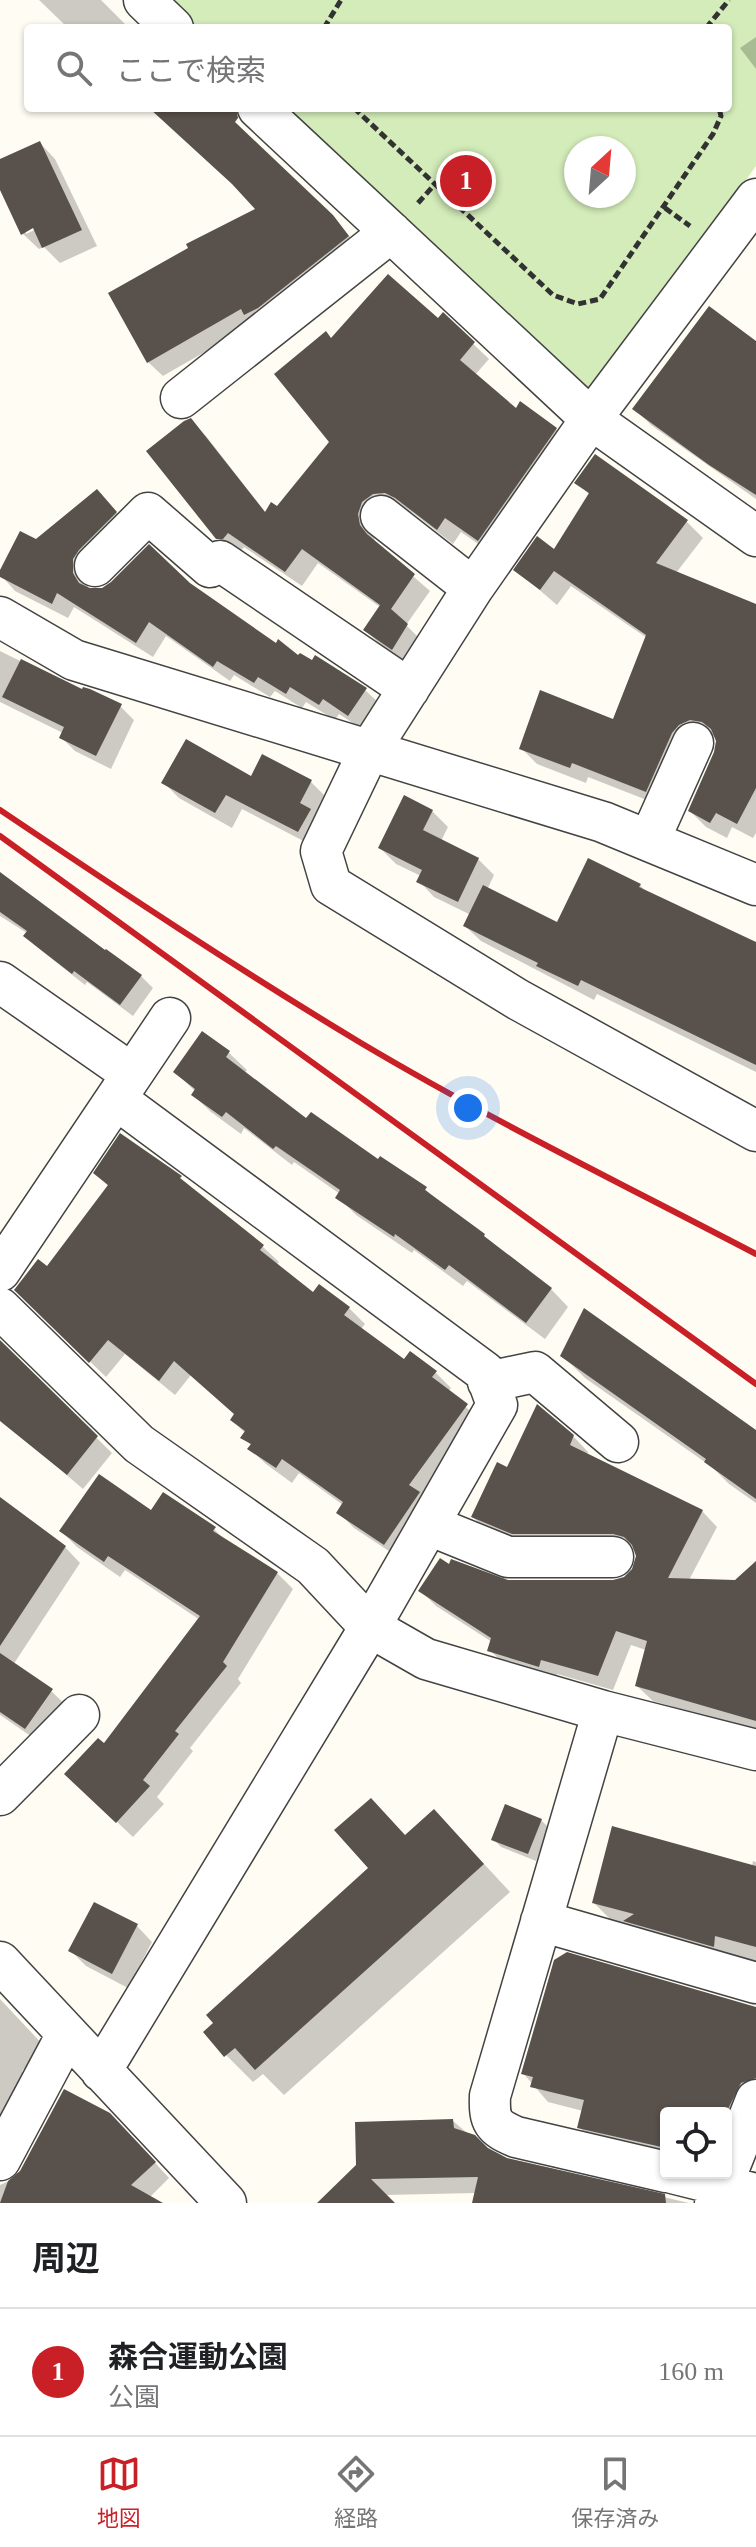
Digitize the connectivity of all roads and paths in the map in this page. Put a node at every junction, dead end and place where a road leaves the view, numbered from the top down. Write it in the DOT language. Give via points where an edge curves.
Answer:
graph roads {
  1 [pos="341,0"];
  2 [pos="729,0"];
  3 [pos="326,24"];
  4 [pos="709,24"];
  5 [pos="262,112"];
  6 [pos="358,112"];
  7 [pos="720,112"];
  8 [pos="756,199"];
  9 [pos="391,232"];
  10 [pos="181,398"];
  11 [pos="591,419"];
  12 [pos="381,516"];
  13 [pos="756,536"];
  14 [pos="95,566"];
  15 [pos="473,588"];
  16 [pos="0,617"];
  17 [pos="409,689"];
  18 [pos="693,743"];
  19 [pos="369,751"];
  20 [pos="649,841"];
  21 [pos="756,885"];
  22 [pos="0,982"];
  23 [pos="170,1018"];
  24 [pos="124,1086"];
  25 [pos="756,1131"];
  26 [pos="0,1271"];
  27 [pos="0,1308"];
  28 [pos="488,1382"];
  29 [pos="618,1442"];
  30 [pos="429,1525"];
  31 [pos="613,1557"];
  32 [pos="370,1627"];
  33 [pos="603,1711"];
  34 [pos="79,1715"];
  35 [pos="756,1750"];
  36 [pos="0,1795"];
  37 [pos="541,1921"];
  38 [pos="0,1962"];
  39 [pos="756,1983"];
  40 [pos="66,2036"];
  41 [pos="101,2071"];
  42 [pos="756,2100"];
  43 [pos="0,2160"];
  44 [pos="660,2170"];
  45 [pos="689,2179"];
  46 [pos="731,2194"];
  47 [pos="226,2203"];
  1 -- 3 [label="path"];
  2 -- 4 [label="path"];
  5 -- 9 [label="street"];
  6 -- 7 [label="path" via="553,295 578,304 600,299 713,134"];
  8 -- 11 [label="street"];
  9 -- 10 [label="street"];
  9 -- 11 [label="street"];
  11 -- 13 [label="street"];
  11 -- 15 [label="street"];
  12 -- 15 [label="street"];
  14 -- 17 [label="street" via="148,513 210,567 220,561"];
  15 -- 17 [label="street"];
  16 -- 19 [label="street" via="74,660"];
  17 -- 19 [label="street"];
  18 -- 20 [label="street"];
  19 -- 20 [label="street" via="603,822"];
  19 -- 25 [label="street" via="321,851 331,885 517,999"];
  20 -- 21 [label="street"];
  22 -- 24 [label="street"];
  23 -- 24 [label="street"];
  24 -- 26 [label="street"];
  24 -- 28 [label="street" via="485,1372"];
  27 -- 32 [label="street" via="139,1444 313,1566"];
  28 -- 29 [label="street" via="535,1372"];
  28 -- 30 [label="street" via="497,1405"];
  30 -- 31 [label="street" via="508,1557"];
  30 -- 32 [label="street"];
  32 -- 33 [label="street" via="426,1659"];
  32 -- 41 [label="street"];
  33 -- 35 [label="street"];
  33 -- 37 [label="street"];
  34 -- 36 [label="street"];
  37 -- 39 [label="street"];
  37 -- 44 [label="street" via="490,2096 492,2123 516,2137"];
  38 -- 40 [label="street"];
  40 -- 41 [label="street"];
  40 -- 43 [label="street"];
  41 -- 47 [label="street"];
  42 -- 46 [label="street"];
  45 -- 46 [label="street"];
}
